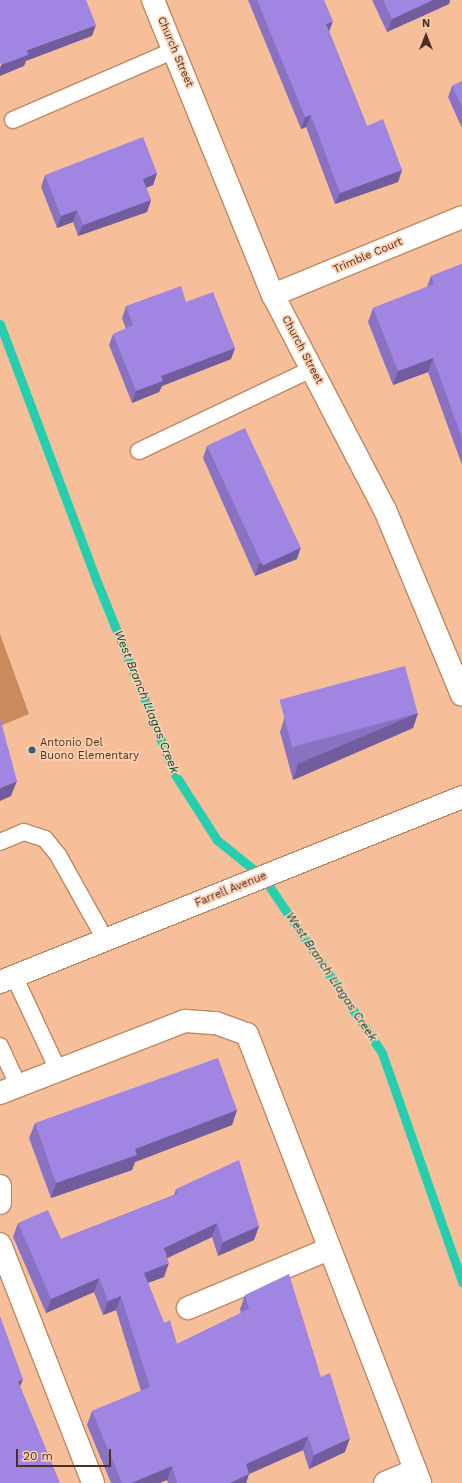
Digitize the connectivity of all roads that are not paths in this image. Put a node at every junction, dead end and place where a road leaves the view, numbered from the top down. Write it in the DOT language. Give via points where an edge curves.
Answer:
graph roads {
  1 [pos="153,0"];
  2 [pos="175,50"];
  3 [pos="13,120"];
  4 [pos="462,217"];
  5 [pos="273,295"];
  6 [pos="312,369"];
  7 [pos="139,451"];
  8 [pos="462,695"];
  9 [pos="462,797"];
  10 [pos="0,842"];
  11 [pos="106,939"];
  12 [pos="7,979"];
  13 [pos="0,1046"];
  14 [pos="58,1070"];
  15 [pos="9,1089"];
  16 [pos="0,1186"];
  17 [pos="0,1203"];
  18 [pos="0,1244"];
  19 [pos="329,1249"];
  20 [pos="188,1308"];
  21 [pos="417,1476"];
  22 [pos="92,1483"];
  23 [pos="386,1483"];
  1 -- 2 [label="street, Church Street"];
  2 -- 3 [label="lane"];
  2 -- 5 [label="street, Church Street"];
  4 -- 5 [label="street, Trimble Court"];
  5 -- 6 [label="street, Church Street"];
  6 -- 7 [label="lane"];
  6 -- 8 [label="street, Church Street" via="385,510"];
  9 -- 11 [label="street, Farrell Avenue"];
  10 -- 11 [label="lane" via="24,832 45,839 58,856"];
  11 -- 12 [label="street, Farrell Avenue"];
  12 -- 14 [label="lane"];
  13 -- 15 [label="lane"];
  14 -- 15 [label="street"];
  14 -- 19 [label="street" via="185,1021 216,1022 247,1034"];
  16 -- 17 [label="street"];
  18 -- 22 [label="street"];
  19 -- 20 [label="street"];
  19 -- 21 [label="street"];
  21 -- 23 [label="street"];
}
